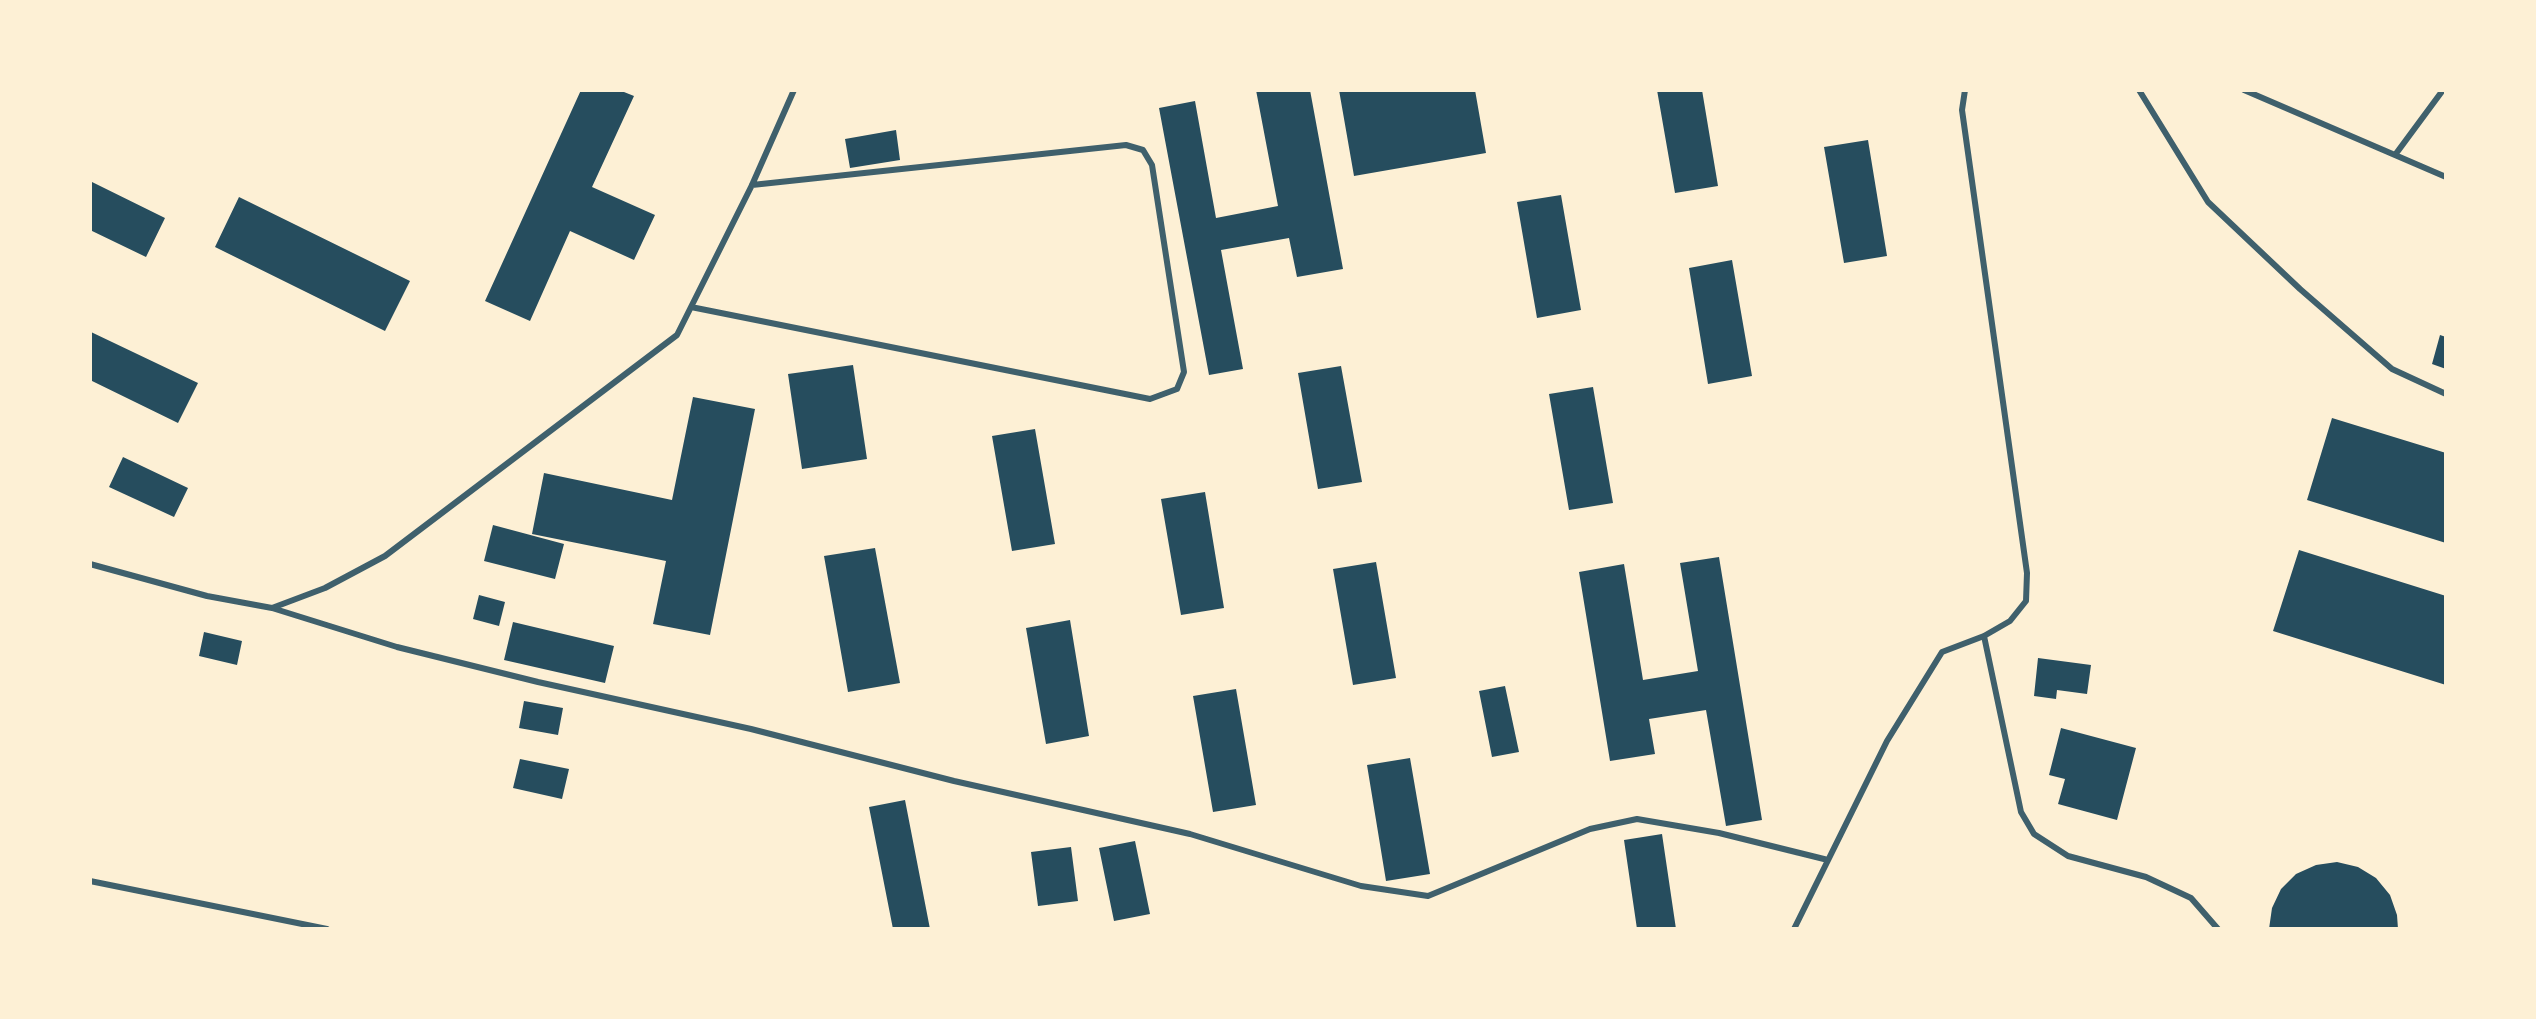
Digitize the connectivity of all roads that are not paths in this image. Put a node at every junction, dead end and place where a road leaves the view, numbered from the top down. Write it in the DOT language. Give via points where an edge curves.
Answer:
graph roads {
  1 [pos="794,90"];
  2 [pos="1965,90"];
  3 [pos="2139,90"];
  4 [pos="2244,90"];
  5 [pos="2443,90"];
  6 [pos="2395,155"];
  7 [pos="2446,177"];
  8 [pos="752,185"];
  9 [pos="691,307"];
  10 [pos="2446,394"];
  11 [pos="90,564"];
  12 [pos="272,608"];
  13 [pos="1984,636"];
  14 [pos="1828,860"];
  15 [pos="90,881"];
  16 [pos="327,929"];
  17 [pos="1794,929"];
  18 [pos="2218,929"];
  1 -- 8 [label="lane"];
  2 -- 13 [label="lane" via="1962,110 2027,573 2026,601 2010,621"];
  3 -- 10 [label="lane" via="2208,202 2392,369"];
  4 -- 6 [label="lane"];
  5 -- 6 [label="lane"];
  6 -- 7 [label="lane"];
  8 -- 9 [label="lane"];
  8 -- 9 [label="lane" via="1126,145 1143,150 1152,165 1184,372 1177,389 1150,399"];
  9 -- 12 [label="lane" via="677,335 385,556"];
  11 -- 12 [label="lane"];
  12 -- 14 [label="lane" via="397,647 538,682 1190,834 1361,886 1428,896 1590,829 1637,819"];
  13 -- 14 [label="lane" via="1942,652 1887,741"];
  13 -- 18 [label="lane" via="2021,812 2034,834 2068,856 2146,877 2191,898"];
  14 -- 17 [label="lane"];
  15 -- 16 [label="lane"];
}
